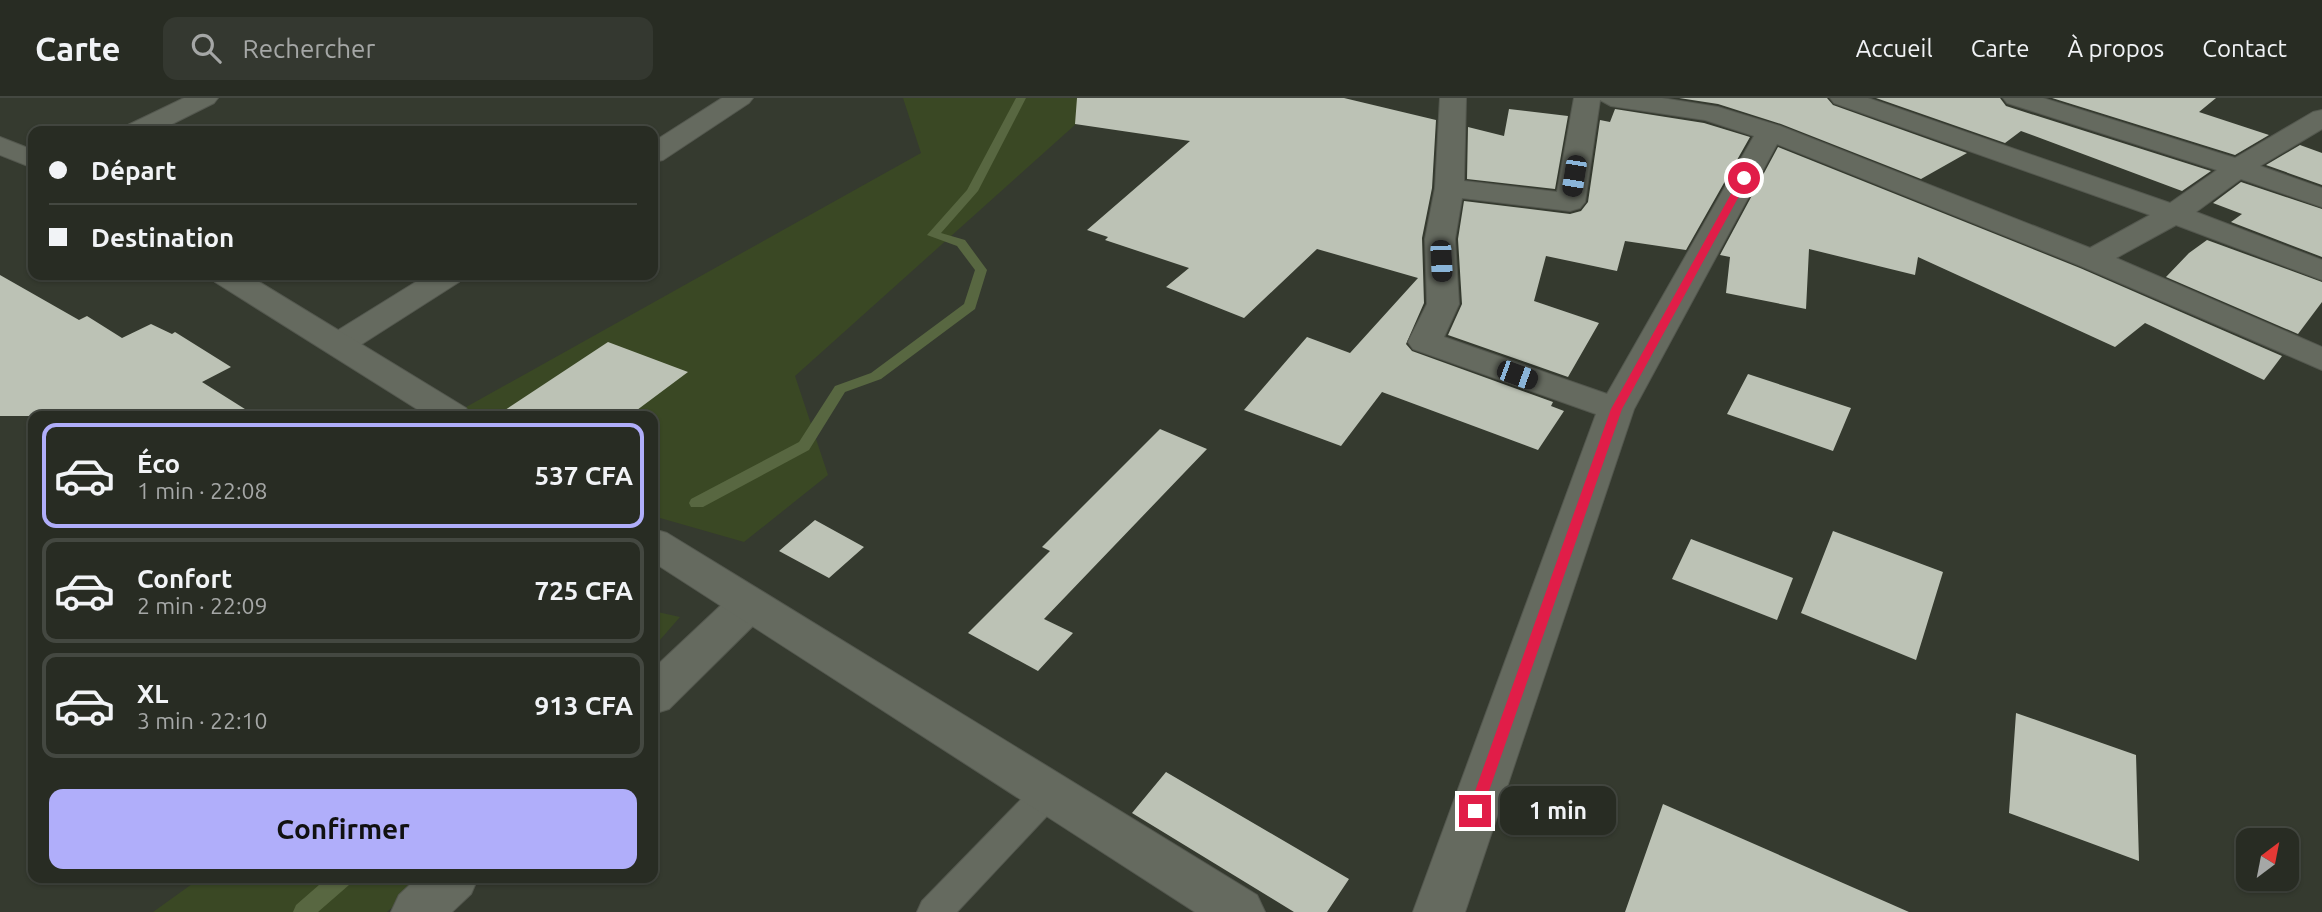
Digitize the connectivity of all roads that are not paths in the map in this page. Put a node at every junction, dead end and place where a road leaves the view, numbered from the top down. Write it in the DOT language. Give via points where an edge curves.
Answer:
graph roads {
  1 [pos="205,98"];
  2 [pos="740,98"];
  3 [pos="1452,98"];
  4 [pos="1587,98"];
  5 [pos="1611,98"];
  6 [pos="1843,98"];
  7 [pos="2017,98"];
  8 [pos="147,126"];
  9 [pos="2315,129"];
  10 [pos="1770,132"];
  11 [pos="0,145"];
  12 [pos="658,151"];
  13 [pos="28,158"];
  14 [pos="2238,168"];
  15 [pos="1449,188"];
  16 [pos="2322,198"];
  17 [pos="2174,214"];
  18 [pos="2092,259"];
  19 [pos="2322,271"];
  20 [pos="234,280"];
  21 [pos="440,280"];
  22 [pos="339,344"];
  23 [pos="2322,360"];
  24 [pos="1616,409"];
  25 [pos="445,411"];
  26 [pos="658,547"];
  27 [pos="749,604"];
  28 [pos="658,691"];
  29 [pos="1050,790"];
  30 [pos="448,883"];
  31 [pos="417,912"];
  32 [pos="934,912"];
  33 [pos="1239,912"];
  34 [pos="1439,912"];
  1 -- 8 [label="street"];
  2 -- 12 [label="street"];
  3 -- 15 [label="street"];
  4 -- 15 [label="street" via="1570,202"];
  5 -- 10 [label="street" via="1709,113"];
  6 -- 17 [label="street"];
  7 -- 14 [label="street"];
  9 -- 14 [label="street"];
  10 -- 18 [label="street"];
  10 -- 24 [label="street"];
  11 -- 13 [label="street"];
  14 -- 16 [label="street"];
  14 -- 17 [label="street"];
  15 -- 24 [label="street" via="1440,239 1443,304 1424,342"];
  17 -- 18 [label="street"];
  17 -- 19 [label="street"];
  18 -- 23 [label="street"];
  20 -- 22 [label="street"];
  21 -- 22 [label="street"];
  22 -- 25 [label="street"];
  24 -- 34 [label="street"];
  26 -- 27 [label="street"];
  27 -- 28 [label="street"];
  27 -- 29 [label="street"];
  29 -- 32 [label="lane"];
  29 -- 33 [label="street"];
  30 -- 31 [label="street"];
}
